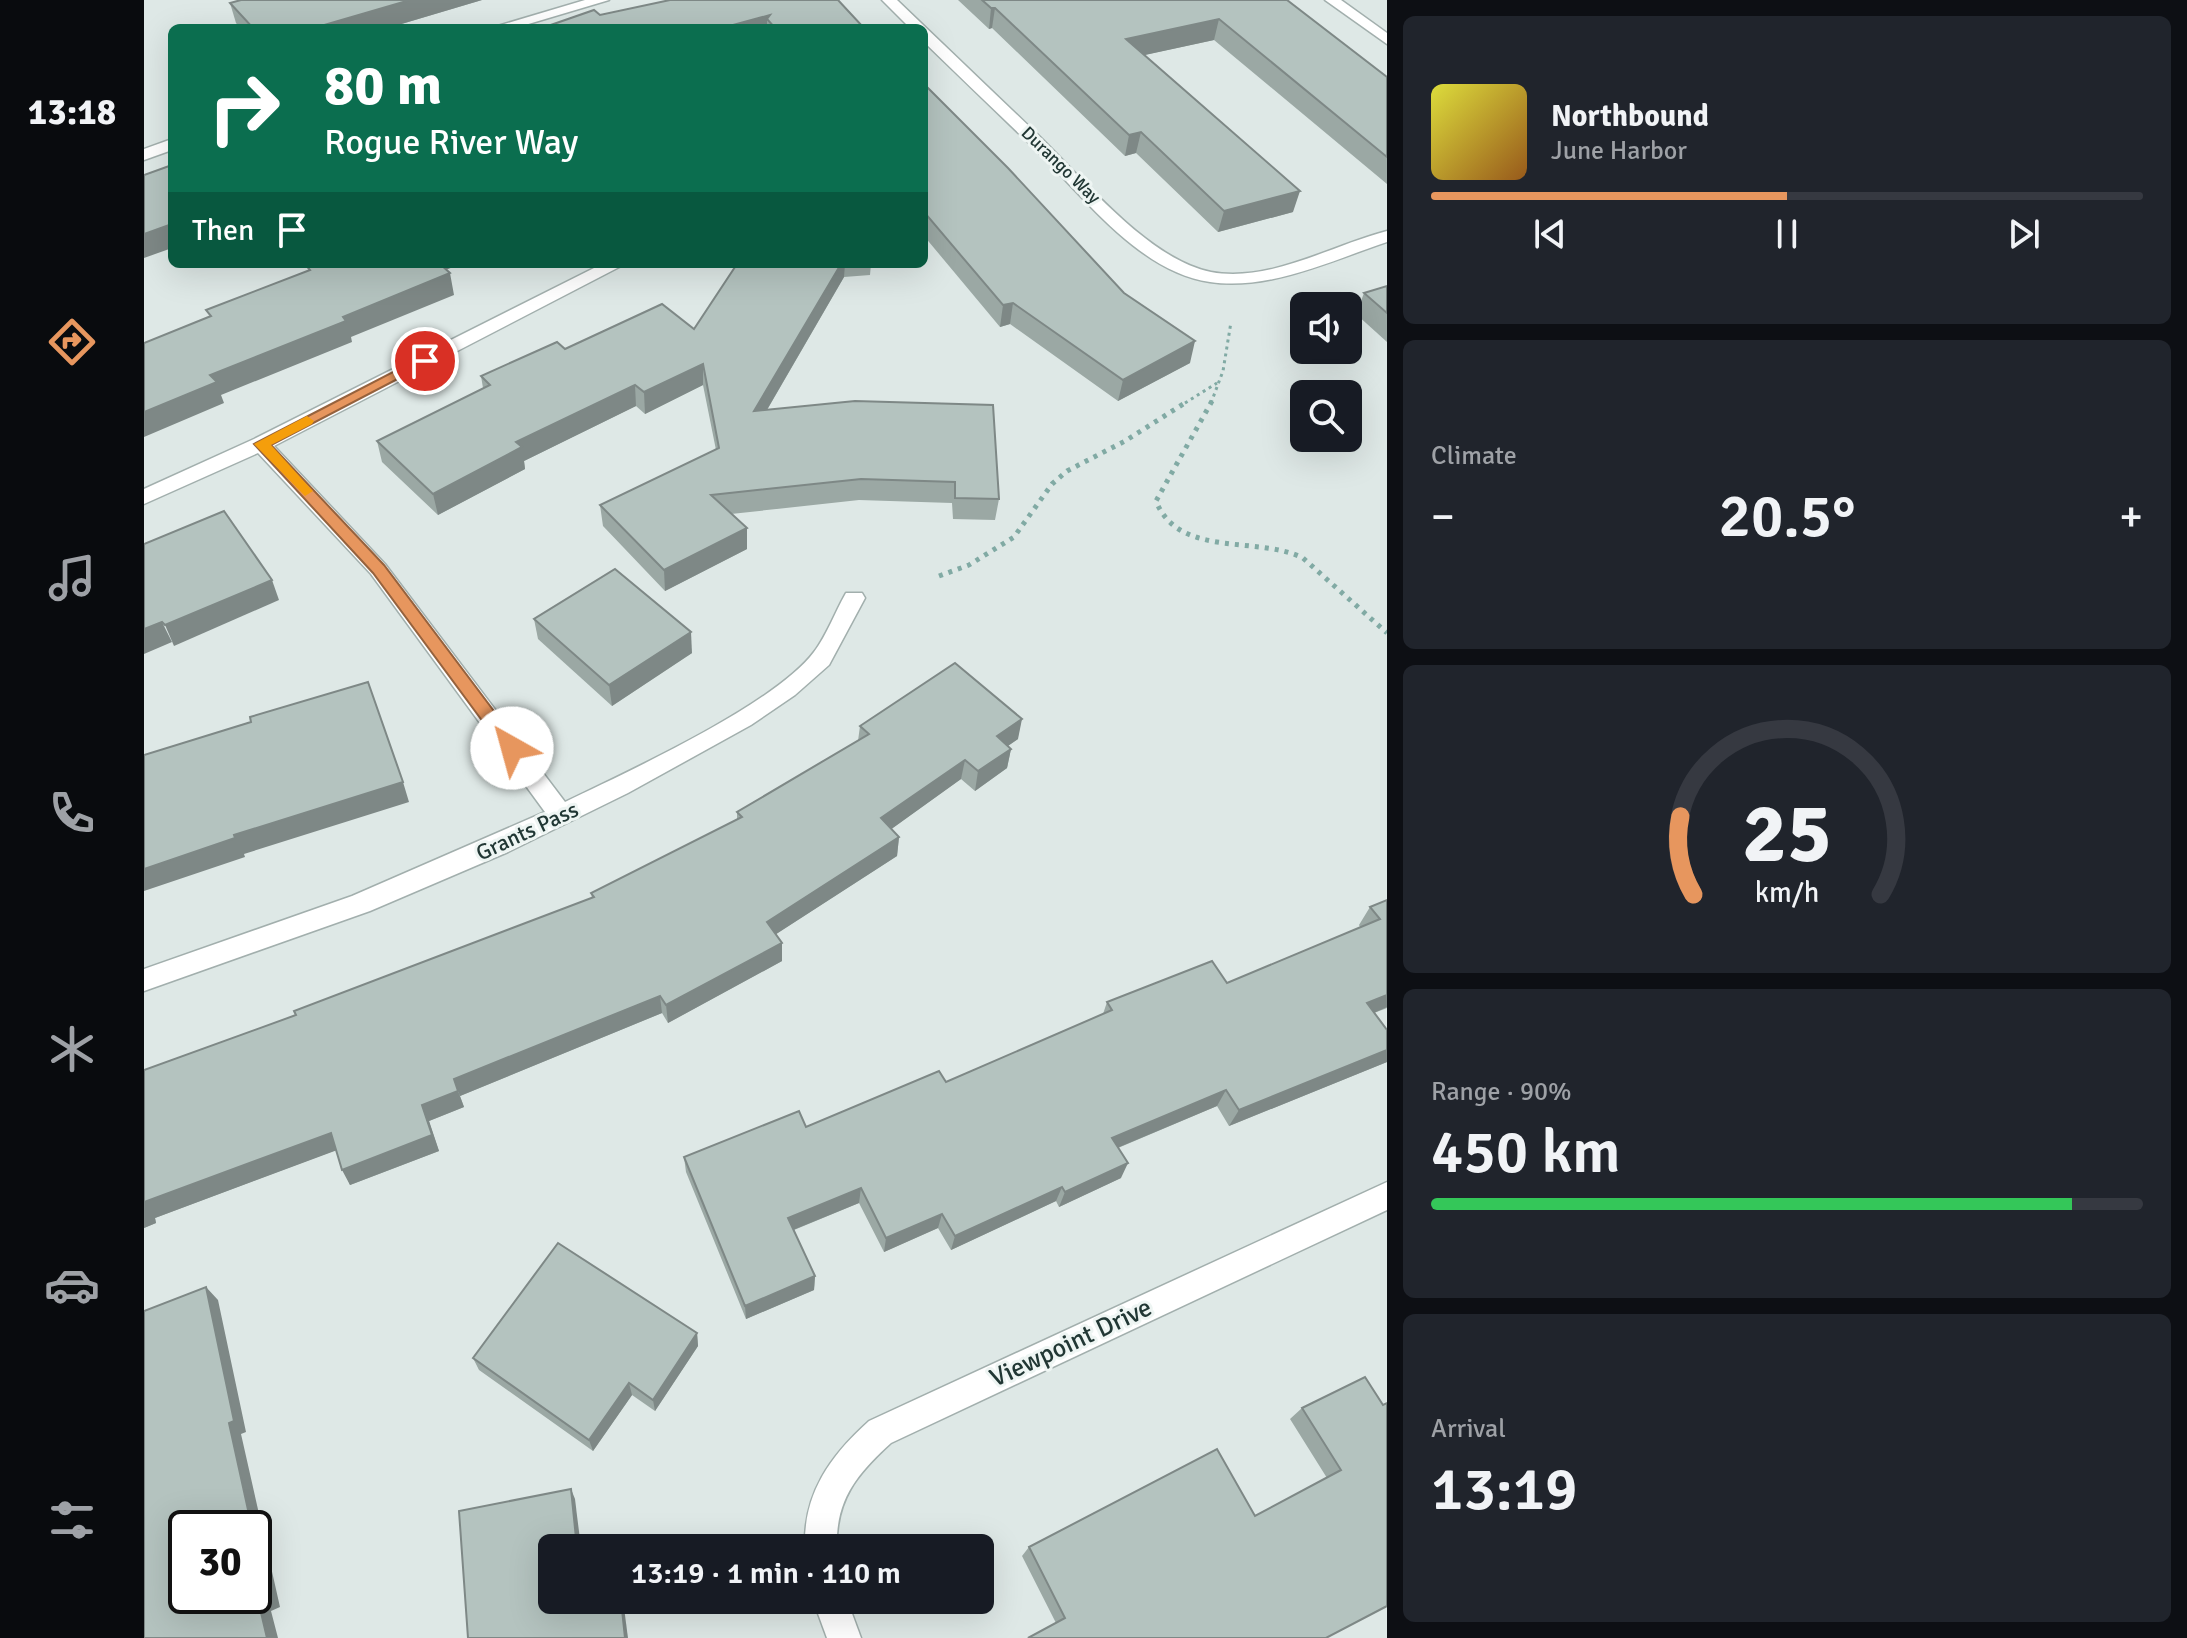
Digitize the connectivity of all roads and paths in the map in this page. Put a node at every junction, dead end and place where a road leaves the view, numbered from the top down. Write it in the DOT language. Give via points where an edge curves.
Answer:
graph roads {
  1 [pos="602,0"];
  2 [pos="889,0"];
  3 [pos="1332,0"];
  4 [pos="513,24"];
  5 [pos="914,24"];
  6 [pos="928,38"];
  7 [pos="1387,40"];
  8 [pos="168,146"];
  9 [pos="144,155"];
  10 [pos="1387,236"];
  11 [pos="608,268"];
  12 [pos="1231,322"];
  13 [pos="1218,382"];
  14 [pos="261,444"];
  15 [pos="144,497"];
  16 [pos="939,576"];
  17 [pos="854,598"];
  18 [pos="1387,633"];
  19 [pos="561,815"];
  20 [pos="144,980"];
  21 [pos="1387,1196"];
  22 [pos="819,1534"];
  23 [pos="835,1614"];
  24 [pos="844,1638"];
  1 -- 4 [label="street"];
  2 -- 5 [label="street"];
  3 -- 7 [label="street"];
  6 -- 10 [label="street, Durango Way" via="1148,245 1189,270 1211,277 1273,270"];
  8 -- 9 [label="street"];
  11 -- 14 [label="street"];
  12 -- 13 [label="path"];
  13 -- 16 [label="path" via="1067,471 1014,537 969,565"];
  13 -- 18 [label="path" via="1209,415 1156,501 1163,522 1208,540 1289,551"];
  14 -- 15 [label="street"];
  14 -- 19 [label="street" via="378,569"];
  17 -- 19 [label="street, Grants Pass" via="821,659 787,689 743,719"];
  19 -- 20 [label="street, Grants Pass" via="361,904"];
  21 -- 22 [label="street, Viewpoint Drive" via="880,1432 850,1457 828,1490"];
  23 -- 24 [label="street"];
}
